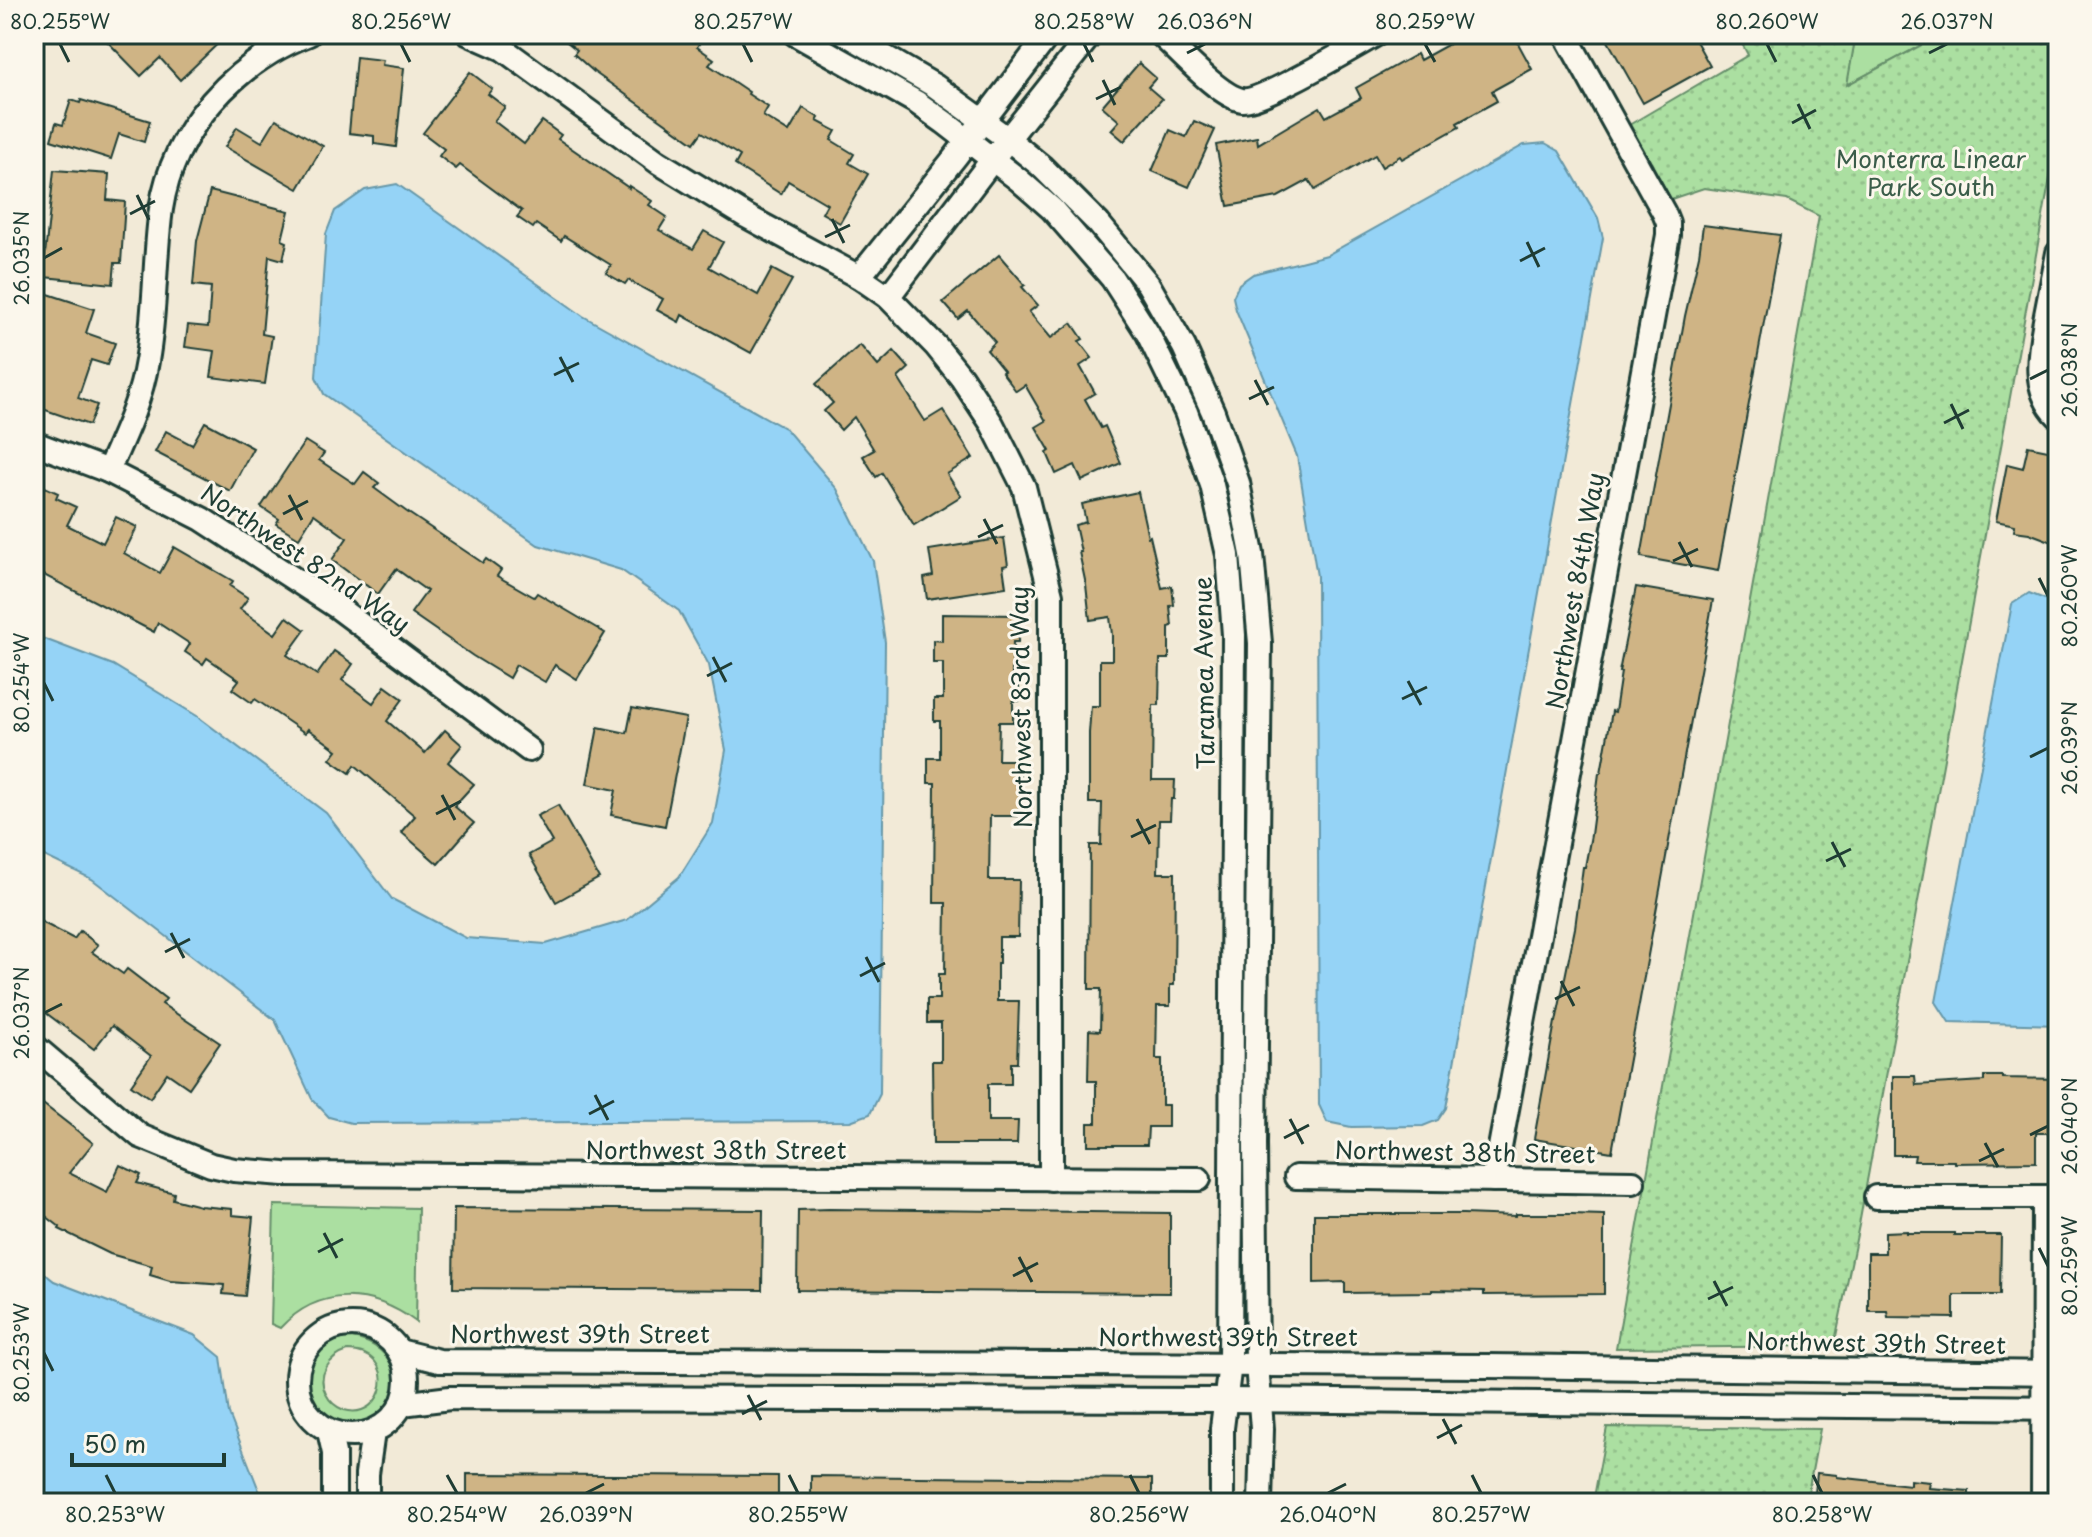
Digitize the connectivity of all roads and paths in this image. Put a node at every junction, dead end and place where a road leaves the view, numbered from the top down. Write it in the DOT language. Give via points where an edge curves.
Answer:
graph roads {
  1 [pos="309,34"];
  2 [pos="469,34"];
  3 [pos="795,34"];
  4 [pos="846,34"];
  5 [pos="1049,34"];
  6 [pos="1091,34"];
  7 [pos="1160,34"];
  8 [pos="1377,34"];
  9 [pos="1565,34"];
  10 [pos="982,121"];
  11 [pos="1008,139"];
  12 [pos="967,141"];
  13 [pos="992,160"];
  14 [pos="2058,253"];
  15 [pos="859,277"];
  16 [pos="888,297"];
  17 [pos="2055,412"];
  18 [pos="34,443"];
  19 [pos="108,471"];
  20 [pos="529,750"];
  21 [pos="34,1046"];
  22 [pos="1296,1177"];
  23 [pos="1051,1179"];
  24 [pos="1199,1179"];
  25 [pos="1494,1180"];
  26 [pos="1633,1182"];
  27 [pos="1876,1197"];
  28 [pos="2051,1197"];
  29 [pos="399,1351"];
  30 [pos="1230,1364"];
  31 [pos="1257,1364"];
  32 [pos="2051,1373"];
  33 [pos="1226,1400"];
  34 [pos="1260,1401"];
  35 [pos="402,1404"];
  36 [pos="2051,1408"];
  37 [pos="329,1431"];
  38 [pos="373,1432"];
  39 [pos="334,1503"];
  40 [pos="367,1503"];
  41 [pos="1222,1503"];
  42 [pos="1260,1503"];
  43 [pos="2043,1503"];
  1 -- 19 [label="street" via="247,67 219,92 182,143 162,205 147,365"];
  2 -- 15 [label="street, Northwest 83rd Way" via="503,49 658,162"];
  3 -- 12 [label="street, Taramea Avenue" via="916,102"];
  4 -- 10 [label="street" via="935,86"];
  5 -- 10 [label="street"];
  6 -- 11 [label="street"];
  7 -- 8 [label="street" via="1219,89 1243,101 1265,96"];
  9 -- 25 [label="street, Northwest 84th Way" via="1664,213 1668,235"];
  10 -- 11 [label="street"];
  10 -- 12 [label="street"];
  11 -- 13 [label="street"];
  11 -- 31 [label="street" via="1099,224 1148,284 1196,373 1238,483 1252,554 1260,643"];
  12 -- 13 [label="street, Taramea Avenue"];
  12 -- 15 [label="street"];
  13 -- 16 [label="street"];
  13 -- 30 [label="street, Taramea Avenue" via="1052,209 1112,278 1148,334 1186,412 1212,485 1228,555 1234,635"];
  14 -- 17 [label="street" via="2038,360 2041,385"];
  15 -- 16 [label="street, Northwest 83rd Way"];
  16 -- 23 [label="street, Northwest 83rd Way" via="936,346 992,424 1024,487 1051,595"];
  18 -- 19 [label="street, Northwest 82nd Way"];
  19 -- 20 [label="street, Northwest 82nd Way" via="202,519 337,607"];
  21 -- 23 [label="street, Northwest 38th Street" via="140,1136 234,1170"];
  22 -- 25 [label="street, Northwest 38th Street"];
  23 -- 24 [label="street, Northwest 38th Street"];
  25 -- 26 [label="street, Northwest 38th Street"];
  27 -- 28 [label="street"];
  28 -- 32 [label="street"];
  29 -- 30 [label="street, Northwest 39th Street" via="439,1361"];
  29 -- 35 [label="street" via="407,1377"];
  29 -- 37 [label="street" via="387,1337 352,1325 333,1328 310,1345 297,1369 297,1388 302,1406"];
  30 -- 31 [label="street, Northwest 39th Street"];
  30 -- 33 [label="street, Taramea Avenue"];
  31 -- 32 [label="street, Northwest 39th Street"];
  31 -- 34 [label="street"];
  32 -- 36 [label="street"];
  33 -- 34 [label="street"];
  33 -- 35 [label="street" via="450,1398"];
  33 -- 41 [label="street, Taramea Avenue"];
  34 -- 36 [label="street"];
  34 -- 42 [label="street"];
  35 -- 38 [label="street"];
  36 -- 43 [label="street"];
  37 -- 38 [label="street"];
  37 -- 39 [label="street"];
  38 -- 40 [label="street"];
}
